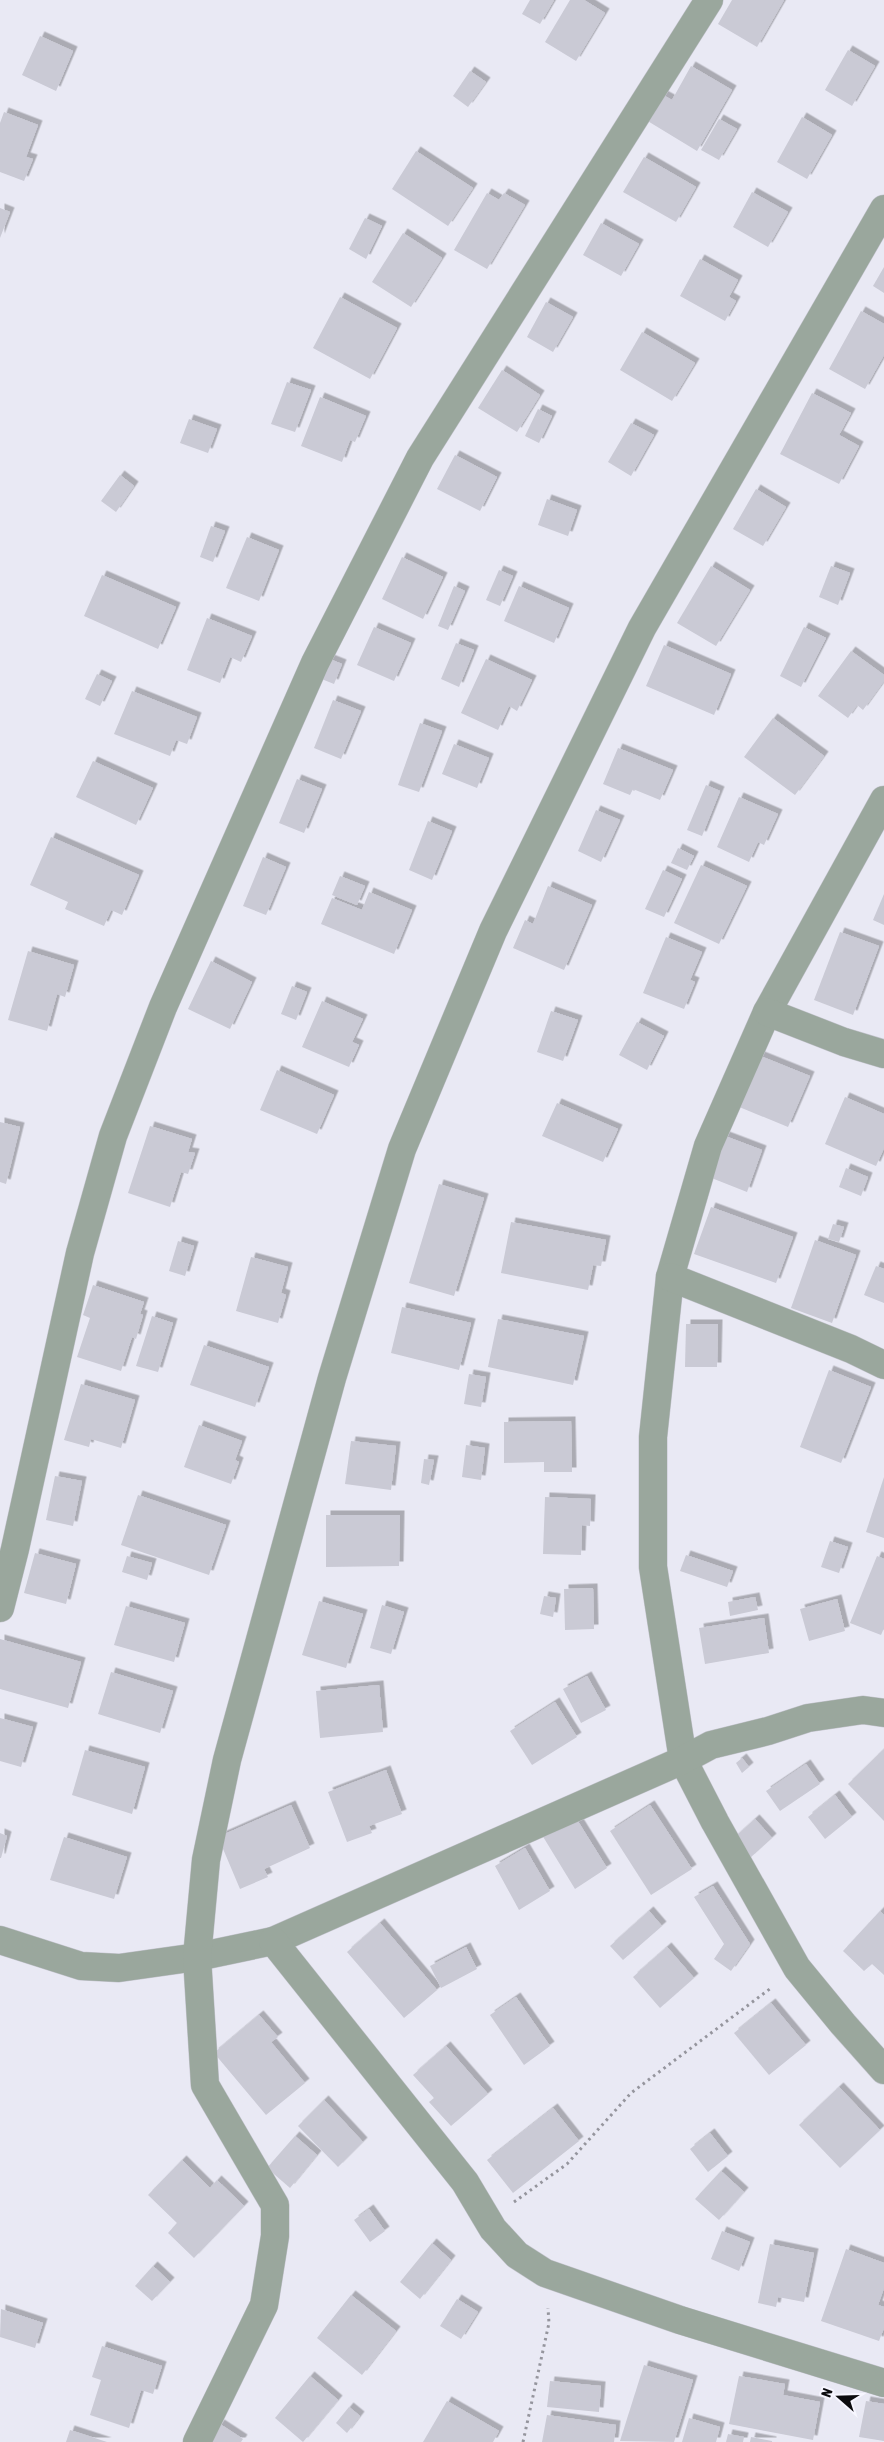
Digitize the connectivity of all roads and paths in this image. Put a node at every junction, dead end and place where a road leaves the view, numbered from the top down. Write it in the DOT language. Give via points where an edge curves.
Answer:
graph roads {
  1 [pos="708,0"];
  2 [pos="884,209"];
  3 [pos="884,800"];
  4 [pos="767,1012"];
  5 [pos="884,1054"];
  6 [pos="670,1277"];
  7 [pos="884,1365"];
  8 [pos="0,1608"];
  9 [pos="884,1712"];
  10 [pos="683,1760"];
  11 [pos="0,1940"];
  12 [pos="273,1941"];
  13 [pos="198,1957"];
  14 [pos="797,1968"];
  15 [pos="884,2070"];
  16 [pos="493,2229"];
  17 [pos="545,2273"];
  18 [pos="884,2384"];
  19 [pos="197,2442"];
  20 [pos="524,2442"];
  1 -- 8 [label="street" via="420,458 315,663 167,998 114,1136 80,1253"];
  2 -- 13 [label="street" via="642,628 493,931 402,1148 332,1378 228,1760 206,1860"];
  3 -- 4 [label="street"];
  4 -- 5 [label="street"];
  4 -- 6 [label="street" via="708,1146"];
  6 -- 7 [label="street"];
  6 -- 10 [label="street" via="653,1437 653,1568"];
  9 -- 10 [label="street" via="863,1710 808,1718 711,1745"];
  10 -- 12 [label="street"];
  10 -- 14 [label="street"];
  11 -- 13 [label="street" via="81,1966 119,1968"];
  12 -- 13 [label="street"];
  12 -- 16 [label="street" via="465,2182"];
  13 -- 19 [label="street" via="205,2085 275,2205 275,2236 264,2305"];
  14 -- 15 [label="street"];
  14 -- 16 [label="path" via="631,2093 567,2164 517,2198"];
  16 -- 17 [label="street" via="517,2255"];
  17 -- 18 [label="street" via="680,2320"];
  17 -- 20 [label="path" via="549,2323"];
}
